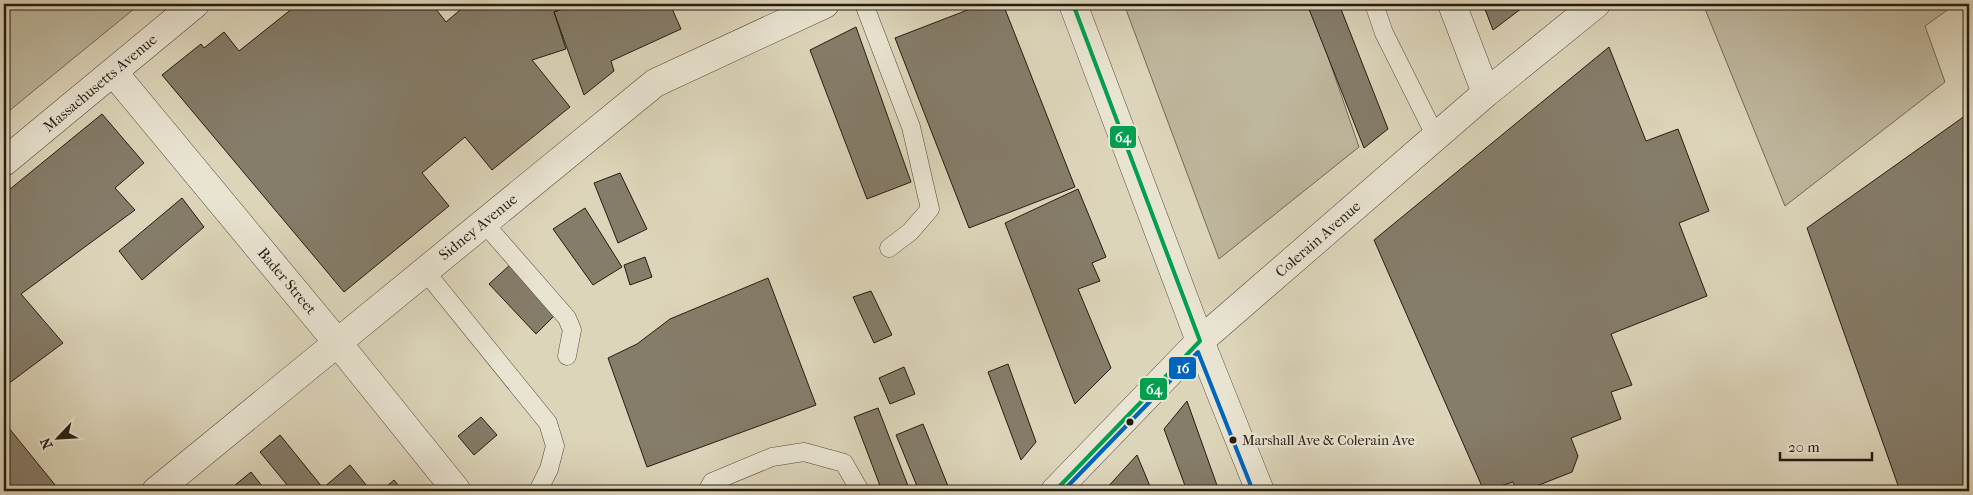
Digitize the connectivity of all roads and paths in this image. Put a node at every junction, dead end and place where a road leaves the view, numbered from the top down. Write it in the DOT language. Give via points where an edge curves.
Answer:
graph roads {
  1 [pos="195,4"];
  2 [pos="826,4"];
  3 [pos="864,4"];
  4 [pos="1073,4"];
  5 [pos="1374,4"];
  6 [pos="1452,4"];
  7 [pos="1596,4"];
  8 [pos="114,72"];
  9 [pos="1486,93"];
  10 [pos="1436,137"];
  11 [pos="4,162"];
  12 [pos="484,223"];
  13 [pos="889,248"];
  14 [pos="425,271"];
  15 [pos="1200,341"];
  16 [pos="337,342"];
  17 [pos="567,356"];
  18 [pos="156,491"];
  19 [pos="457,491"];
  20 [pos="538,491"];
  21 [pos="707,491"];
  22 [pos="860,491"];
  23 [pos="1055,491"];
  24 [pos="1260,491"];
  1 -- 8 [label="street, Massachusetts Avenue"];
  2 -- 12 [label="street, Sidney Avenue" via="655,83"];
  3 -- 13 [label="lane" via="911,128 930,209 910,232"];
  4 -- 15 [label="street"];
  5 -- 10 [label="lane" via="1384,33"];
  6 -- 9 [label="street"];
  7 -- 9 [label="street, Colerain Avenue"];
  8 -- 11 [label="street, Massachusetts Avenue"];
  8 -- 16 [label="street, Bader Street"];
  9 -- 10 [label="street, Colerain Avenue"];
  10 -- 15 [label="street, Colerain Avenue"];
  12 -- 14 [label="street, Sidney Avenue"];
  12 -- 17 [label="lane" via="567,318 572,330"];
  14 -- 16 [label="street, Sidney Avenue"];
  14 -- 20 [label="lane" via="548,423 555,446 549,469"];
  15 -- 23 [label="street, Colerain Avenue"];
  15 -- 24 [label="street"];
  16 -- 18 [label="street, Sidney Avenue"];
  16 -- 19 [label="street, Bader Street"];
  21 -- 22 [label="lane" via="712,482 772,457 804,452 844,463"];
}
